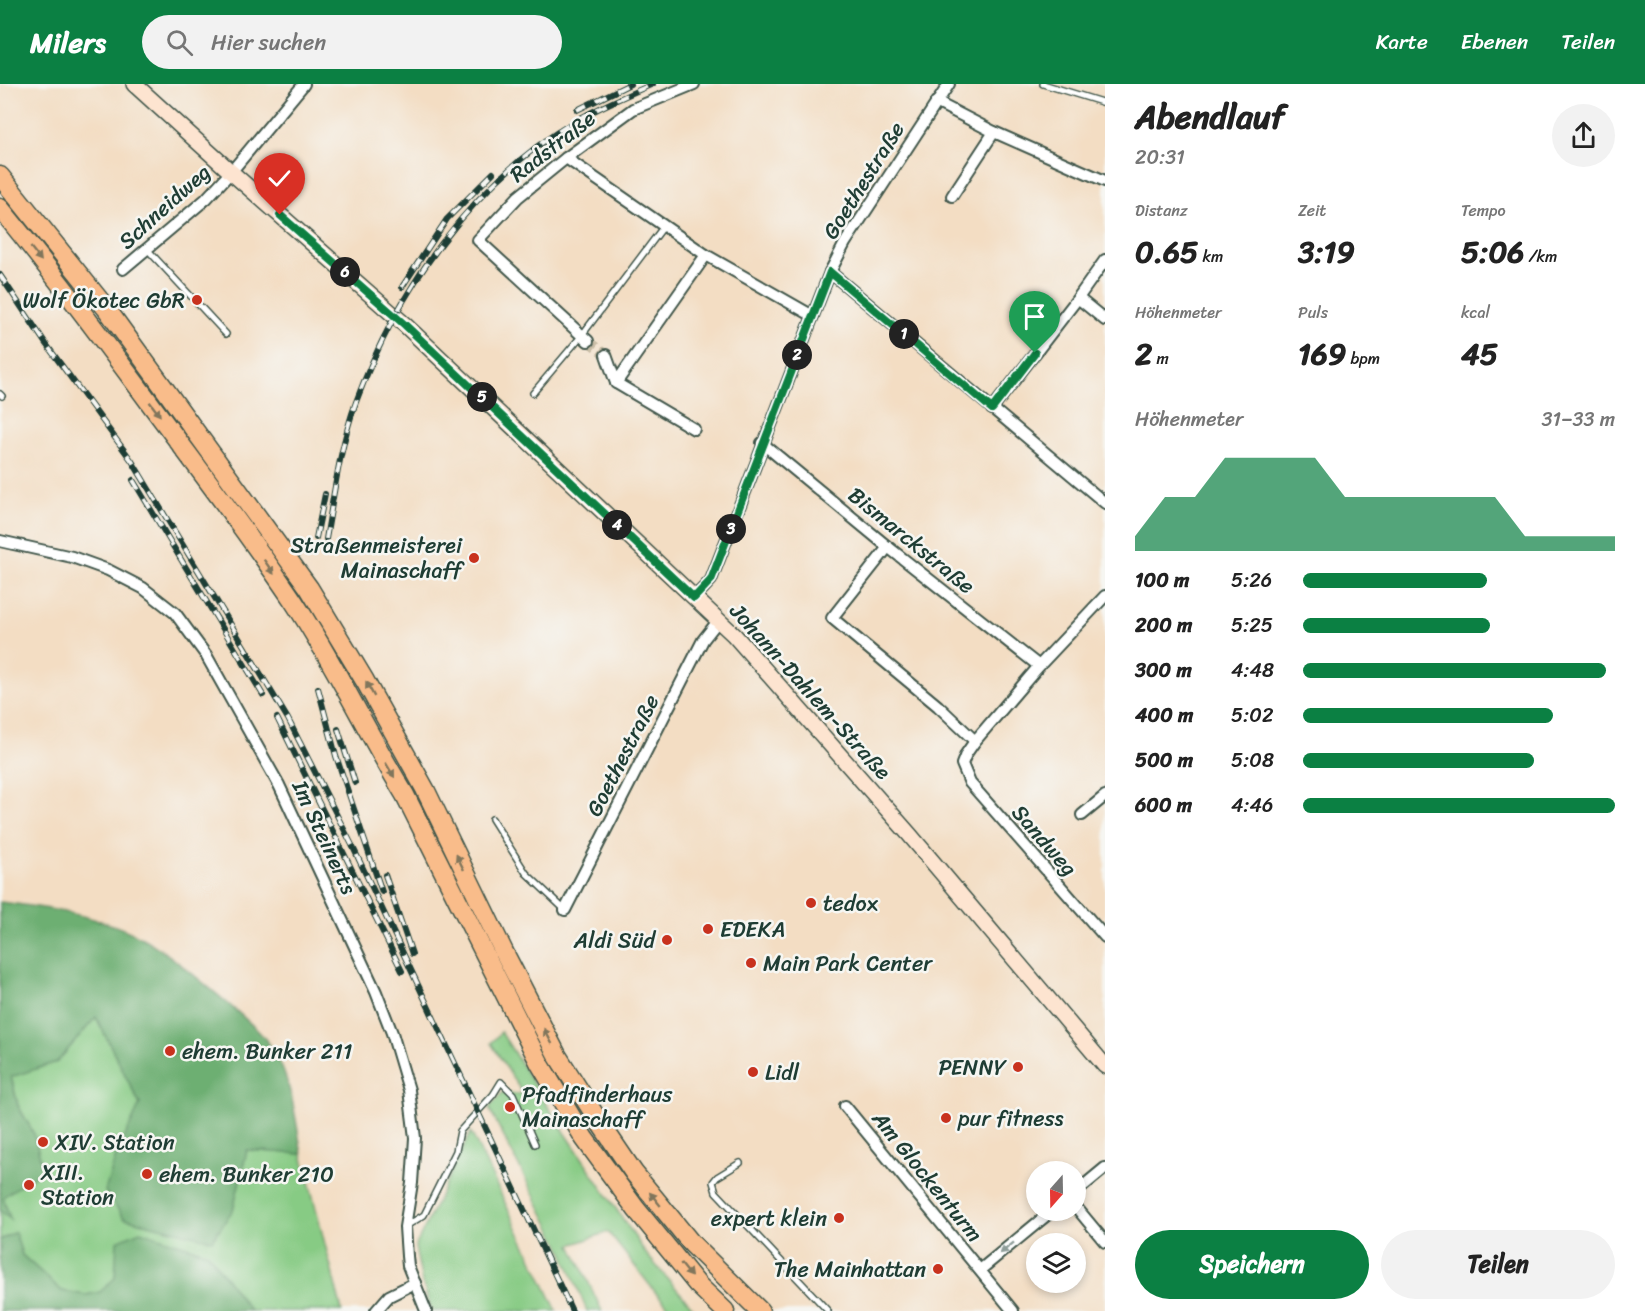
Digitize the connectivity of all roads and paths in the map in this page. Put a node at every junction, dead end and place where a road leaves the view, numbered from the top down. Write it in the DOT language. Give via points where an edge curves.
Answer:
graph roads {
  1 [pos="134,84"];
  2 [pos="304,84"];
  3 [pos="694,84"];
  4 [pos="949,84"];
  5 [pos="1043,84"];
  6 [pos="936,102"];
  7 [pos="1105,103"];
  8 [pos="994,132"];
  9 [pos="566,158"];
  10 [pos="231,172"];
  11 [pos="0,176"];
  12 [pos="1105,182"];
  13 [pos="952,196"];
  14 [pos="0,208"];
  15 [pos="664,226"];
  16 [pos="147,249"];
  17 [pos="706,255"];
  18 [pos="1105,260"];
  19 [pos="123,269"];
  20 [pos="830,272"];
  21 [pos="1078,298"];
  22 [pos="813,316"];
  23 [pos="1105,320"];
  24 [pos="226,334"];
  25 [pos="585,338"];
  26 [pos="606,355"];
  27 [pos="616,383"];
  28 [pos="533,393"];
  29 [pos="992,409"];
  30 [pos="694,429"];
  31 [pos="762,443"];
  32 [pos="1105,503"];
  33 [pos="0,541"];
  34 [pos="888,547"];
  35 [pos="1105,596"];
  36 [pos="694,598"];
  37 [pos="718,621"];
  38 [pos="1039,666"];
  39 [pos="975,741"];
  40 [pos="1105,796"];
  41 [pos="1082,815"];
  42 [pos="492,819"];
  43 [pos="565,910"];
  44 [pos="1105,937"];
  45 [pos="1105,1066"];
  46 [pos="845,1106"];
  47 [pos="535,1144"];
  48 [pos="740,1163"];
  49 [pos="1105,1168"];
  50 [pos="1086,1184"];
  51 [pos="1086,1219"];
  52 [pos="1040,1221"];
  53 [pos="405,1227"];
  54 [pos="1105,1242"];
  55 [pos="980,1270"];
  56 [pos="415,1283"];
  57 [pos="376,1311"];
  58 [pos="426,1311"];
  59 [pos="725,1311"];
  60 [pos="760,1311"];
  61 [pos="828,1311"];
  62 [pos="1013,1311"];
  1 -- 10 [label="street, Johann-Dahlem-Straße"];
  2 -- 10 [label="street, Schneidweg"];
  3 -- 9 [label="street, Radstraße" via="633,109"];
  4 -- 6 [label="street, Goethestraße"];
  5 -- 7 [label="lane"];
  6 -- 8 [label="street"];
  6 -- 20 [label="street, Goethestraße"];
  8 -- 12 [label="street"];
  8 -- 13 [label="street"];
  9 -- 15 [label="street"];
  9 -- 25 [label="street, Radstraße" via="518,197 478,240"];
  10 -- 16 [label="street, Schneidweg" via="206,199"];
  10 -- 36 [label="street, Johann-Dahlem-Straße" via="405,325"];
  60 -- 11 [label="highway, one-way" via="692,1244 634,1173 598,1120 552,1044 425,789 309,588 106,308"];
  14 -- 59 [label="highway, one-way" via="179,441 294,602 405,795 540,1064 584,1138 650,1226"];
  15 -- 17 [label="street"];
  15 -- 25 [label="lane"];
  16 -- 19 [label="street, Schneidweg"];
  16 -- 24 [label="lane"];
  17 -- 22 [label="street"];
  17 -- 27 [label="street"];
  18 -- 21 [label="street"];
  20 -- 22 [label="street, Goethestraße"];
  20 -- 29 [label="street"];
  21 -- 23 [label="street"];
  21 -- 29 [label="street"];
  22 -- 31 [label="street, Goethestraße"];
  25 -- 28 [label="lane"];
  26 -- 27 [label="street"];
  27 -- 30 [label="street"];
  29 -- 32 [label="street"];
  31 -- 34 [label="street, Bismarckstraße"];
  31 -- 36 [label="street, Goethestraße" via="711,580"];
  33 -- 53 [label="street, Im Steinerts" via="72,557 143,588 175,613 206,655 279,785 392,1034 409,1090 415,1138"];
  34 -- 38 [label="street, Bismarckstraße"];
  34 -- 39 [label="street" via="832,618"];
  35 -- 38 [label="street"];
  36 -- 37 [label="street, Johann-Dahlem-Straße"];
  37 -- 43 [label="street, Goethestraße" via="703,640"];
  37 -- 45 [label="street, Johann-Dahlem-Straße" via="770,674"];
  38 -- 39 [label="street"];
  39 -- 44 [label="street, Sandweg" via="962,764 970,783"];
  40 -- 41 [label="street"];
  42 -- 43 [label="lane" via="526,873"];
  46 -- 55 [label="street, Am Glockenturm"];
  47 -- 53 [label="lane" via="513,1094 501,1082 460,1131 456,1151 424,1215"];
  48 -- 61 [label="lane" via="717,1177 716,1192"];
  49 -- 50 [label="street"];
  51 -- 54 [label="street"];
  52 -- 55 [label="street, Am Glockenturm, one-way"];
  53 -- 56 [label="street, Im Steinerts" via="408,1266"];
  55 -- 62 [label="street, Am Glockenturm"];
  56 -- 57 [label="street" via="389,1296"];
  56 -- 58 [label="street, Im Steinerts"];
}
